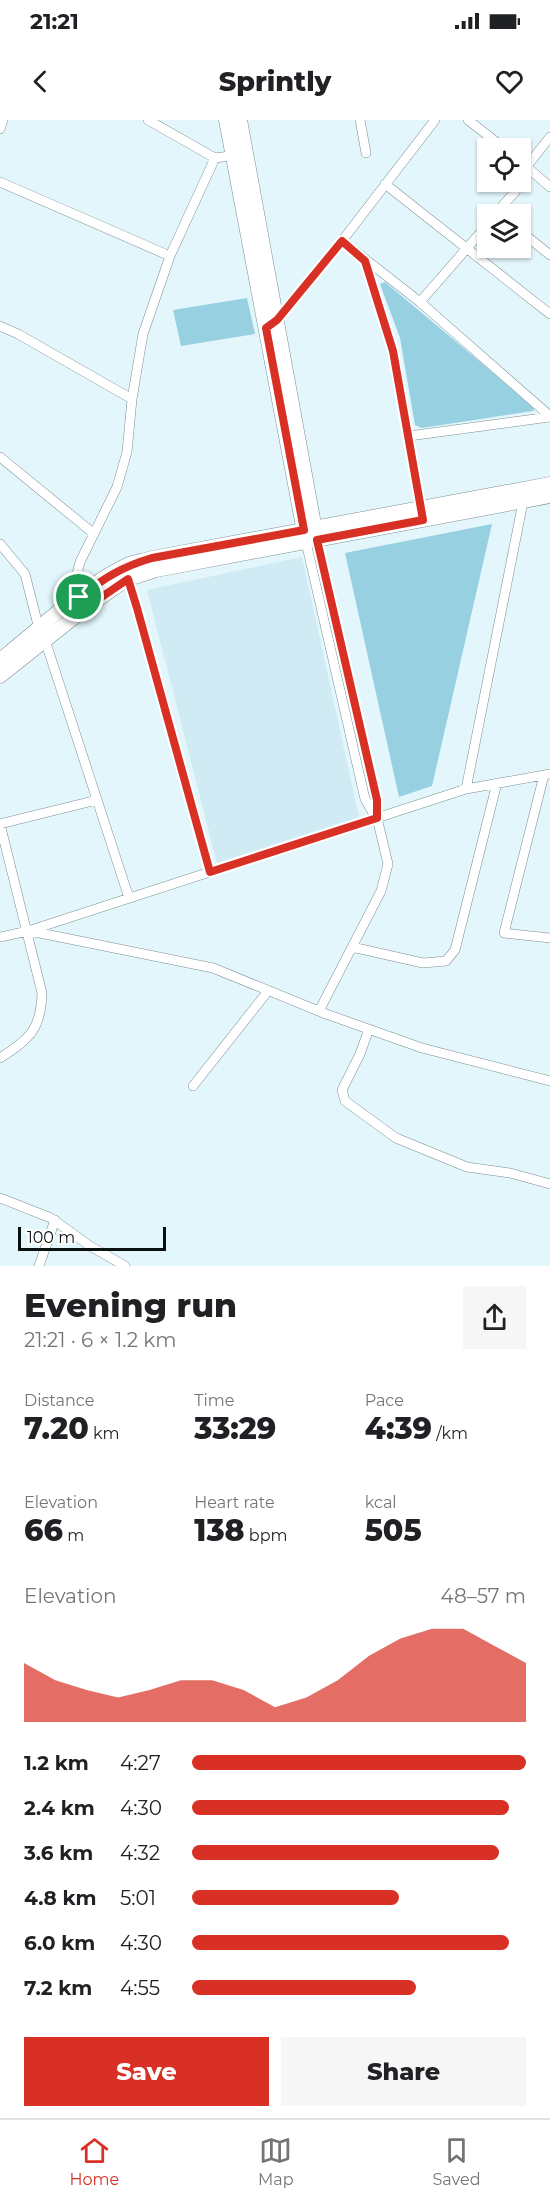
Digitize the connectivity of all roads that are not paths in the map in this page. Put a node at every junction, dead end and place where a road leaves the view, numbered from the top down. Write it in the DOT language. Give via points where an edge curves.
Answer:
graph roads {
  1 [pos="3,120"];
  2 [pos="148,120"];
  3 [pos="226,120"];
  4 [pos="240,120"];
  5 [pos="360,120"];
  6 [pos="435,120"];
  7 [pos="468,120"];
  8 [pos="0,129"];
  9 [pos="550,137"];
  10 [pos="491,138"];
  11 [pos="366,153"];
  12 [pos="239,155"];
  13 [pos="531,157"];
  14 [pos="214,158"];
  15 [pos="531,170"];
  16 [pos="0,182"];
  17 [pos="385,184"];
  18 [pos="550,188"];
  19 [pos="477,236"];
  20 [pos="531,240"];
  21 [pos="342,241"];
  22 [pos="466,249"];
  23 [pos="550,255"];
  24 [pos="170,256"];
  25 [pos="365,261"];
  26 [pos="420,302"];
  27 [pos="550,314"];
  28 [pos="271,324"];
  29 [pos="0,326"];
  30 [pos="132,399"];
  31 [pos="550,416"];
  32 [pos="409,436"];
  33 [pos="0,457"];
  34 [pos="550,484"];
  35 [pos="524,495"];
  36 [pos="550,496"];
  37 [pos="422,514"];
  38 [pos="93,533"];
  39 [pos="310,535"];
  40 [pos="0,544"];
  41 [pos="128,579"];
  42 [pos="83,602"];
  43 [pos="42,634"];
  44 [pos="3,653"];
  45 [pos="0,676"];
  46 [pos="547,774"];
  47 [pos="497,783"];
  48 [pos="466,789"];
  49 [pos="97,800"];
  50 [pos="377,818"];
  51 [pos="0,824"];
  52 [pos="210,872"];
  53 [pos="129,898"];
  54 [pos="28,931"];
  55 [pos="0,937"];
  56 [pos="550,938"];
  57 [pos="352,947"];
  58 [pos="268,991"];
  59 [pos="319,1011"];
  60 [pos="369,1029"];
  61 [pos="0,1058"];
  62 [pos="550,1081"];
  63 [pos="193,1086"];
  64 [pos="550,1185"];
  65 [pos="0,1198"];
  66 [pos="55,1220"];
  67 [pos="39,1266"];
  68 [pos="125,1266"];
  1 -- 8 [label="street"];
  2 -- 14 [label="street"];
  3 -- 12 [label="main road"];
  4 -- 12 [label="main road"];
  5 -- 11 [label="street"];
  6 -- 17 [label="street"];
  7 -- 10 [label="street"];
  9 -- 13 [label="street"];
  12 -- 14 [label="street"];
  12 -- 28 [label="main road"];
  14 -- 24 [label="street"];
  15 -- 18 [label="street"];
  16 -- 24 [label="street"];
  17 -- 21 [label="street"];
  17 -- 22 [label="street"];
  19 -- 22 [label="street"];
  20 -- 23 [label="street"];
  21 -- 25 [label="street"];
  21 -- 28 [label="street"];
  22 -- 26 [label="street"];
  22 -- 27 [label="street"];
  24 -- 30 [label="street" via="143,334"];
  25 -- 26 [label="street"];
  25 -- 32 [label="street" via="393,351"];
  26 -- 31 [label="street"];
  28 -- 39 [label="main road"];
  29 -- 30 [label="street"];
  30 -- 38 [label="street" via="127,452 117,487"];
  31 -- 32 [label="street"];
  32 -- 37 [label="street"];
  33 -- 38 [label="street"];
  34 -- 35 [label="main road"];
  35 -- 36 [label="main road"];
  35 -- 37 [label="main road"];
  35 -- 48 [label="street"];
  37 -- 39 [label="main road"];
  38 -- 42 [label="street" via="76,578"];
  39 -- 41 [label="main road"];
  39 -- 42 [label="main road" via="127,565 107,577"];
  39 -- 50 [label="street" via="377,800"];
  40 -- 43 [label="street" via="25,574"];
  41 -- 42 [label="main road"];
  41 -- 52 [label="street"];
  42 -- 43 [label="main road"];
  43 -- 44 [label="main road"];
  43 -- 45 [label="main road"];
  43 -- 49 [label="street"];
  46 -- 47 [label="street"];
  46 -- 56 [label="street" via="504,933"];
  47 -- 48 [label="street"];
  47 -- 57 [label="street" via="455,950 446,961 423,963"];
  48 -- 50 [label="street"];
  49 -- 51 [label="street"];
  49 -- 53 [label="street"];
  50 -- 52 [label="street"];
  50 -- 57 [label="street" via="388,864 381,891"];
  51 -- 54 [label="street"];
  52 -- 53 [label="street"];
  53 -- 54 [label="street"];
  54 -- 55 [label="street"];
  54 -- 58 [label="street" via="213,968"];
  54 -- 61 [label="street" via="42,993 41,1015 31,1035"];
  57 -- 59 [label="street"];
  58 -- 59 [label="street"];
  58 -- 63 [label="street"];
  59 -- 60 [label="street"];
  60 -- 62 [label="street" via="422,1048"];
  60 -- 64 [label="street" via="342,1090 345,1101 396,1138 467,1167 510,1173"];
  65 -- 66 [label="street"];
  66 -- 67 [label="street"];
  66 -- 68 [label="street"];
}
